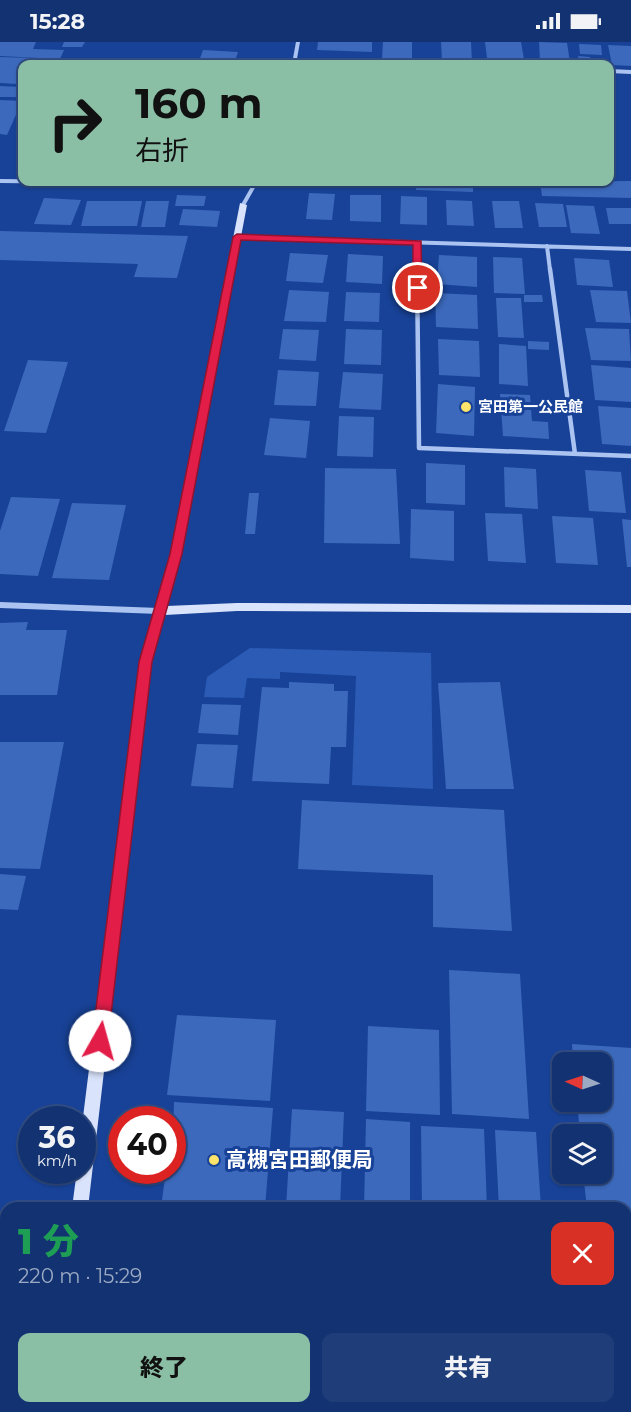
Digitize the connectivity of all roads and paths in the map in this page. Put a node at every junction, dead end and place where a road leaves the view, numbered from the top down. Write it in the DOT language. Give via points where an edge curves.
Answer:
graph roads {
  1 [pos="297,42"];
  2 [pos="295,60"];
  3 [pos="614,71"];
  4 [pos="631,72"];
  5 [pos="0,181"];
  6 [pos="18,181"];
  7 [pos="254,186"];
  8 [pos="243,205"];
  9 [pos="237,237"];
  10 [pos="417,243"];
  11 [pos="547,246"];
  12 [pos="631,249"];
  13 [pos="575,454"];
  14 [pos="631,456"];
  15 [pos="0,605"];
  16 [pos="631,609"];
  17 [pos="159,611"];
  18 [pos="81,1202"];
  1 -- 2 [label="street"];
  3 -- 4 [label="street"];
  5 -- 6 [label="street"];
  7 -- 8 [label="street"];
  8 -- 9 [label="street"];
  9 -- 10 [label="street"];
  9 -- 17 [label="street" via="176,554"];
  10 -- 11 [label="street"];
  10 -- 13 [label="street" via="419,448"];
  11 -- 12 [label="street"];
  11 -- 13 [label="street"];
  13 -- 14 [label="street"];
  15 -- 17 [label="street"];
  16 -- 17 [label="street" via="237,607"];
  17 -- 18 [label="street" via="146,662"];
}
